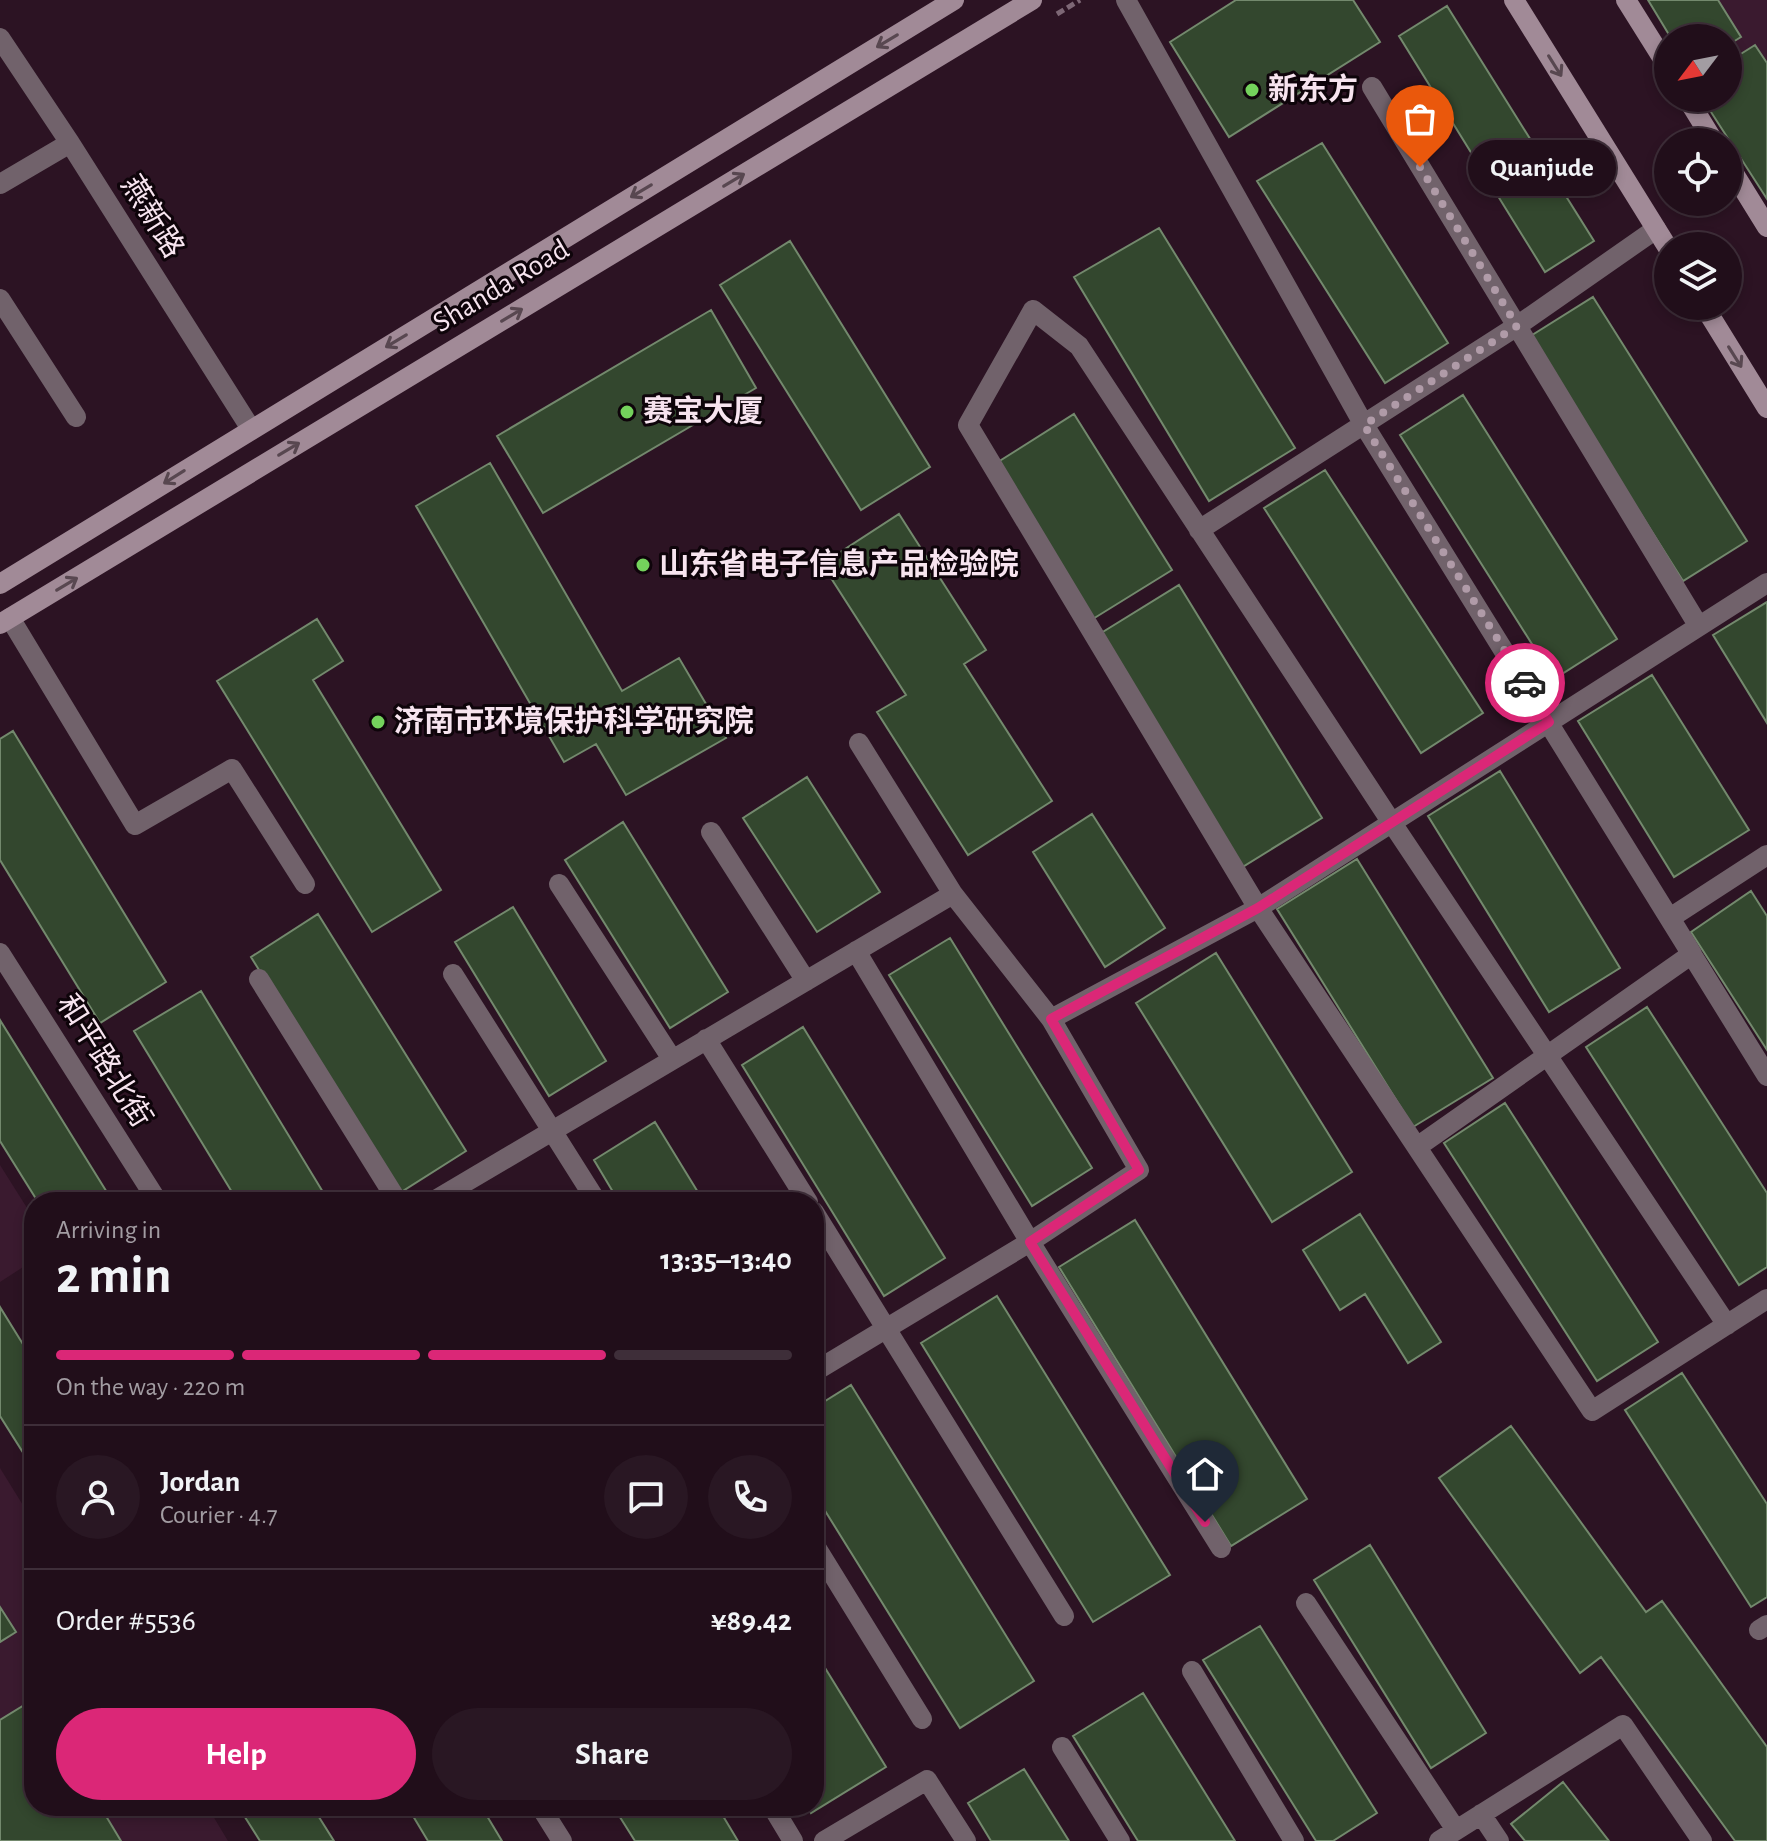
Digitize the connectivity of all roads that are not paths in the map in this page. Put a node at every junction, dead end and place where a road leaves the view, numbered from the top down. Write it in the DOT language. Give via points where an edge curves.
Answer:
graph roads {
  1 [pos="954,0"];
  2 [pos="1032,0"];
  3 [pos="1126,0"];
  4 [pos="1514,0"];
  5 [pos="1626,0"];
  6 [pos="0,38"];
  7 [pos="1654,45"];
  8 [pos="1372,87"];
  9 [pos="70,143"];
  10 [pos="0,184"];
  11 [pos="1742,187"];
  12 [pos="1767,227"];
  13 [pos="1656,229"];
  14 [pos="1658,232"];
  15 [pos="0,299"];
  16 [pos="1713,320"];
  17 [pos="1517,326"];
  18 [pos="1767,408"];
  19 [pos="76,417"];
  20 [pos="1364,425"];
  21 [pos="251,429"];
  22 [pos="1199,530"];
  23 [pos="1767,583"];
  24 [pos="0,584"];
  25 [pos="5,621"];
  26 [pos="1698,625"];
  27 [pos="1549,722"];
  28 [pos="859,743"];
  29 [pos="1392,823"];
  30 [pos="711,832"];
  31 [pos="1767,855"];
  32 [pos="305,884"];
  33 [pos="559,884"];
  34 [pos="953,894"];
  35 [pos="1258,908"];
  36 [pos="1670,918"];
  37 [pos="856,951"];
  38 [pos="0,953"];
  39 [pos="1692,954"];
  40 [pos="453,974"];
  41 [pos="259,979"];
  42 [pos="806,981"];
  43 [pos="1051,1019"];
  44 [pos="706,1039"];
  45 [pos="1548,1057"];
  46 [pos="672,1059"];
  47 [pos="1767,1076"];
  48 [pos="551,1131"];
  49 [pos="1417,1147"];
  50 [pos="152,1192"];
  51 [pos="392,1192"];
  52 [pos="449,1192"];
  53 [pos="591,1192"];
  54 [pos="802,1192"];
  55 [pos="824,1228"];
  56 [pos="1030,1242"];
  57 [pos="1767,1299"];
  58 [pos="1727,1325"];
  59 [pos="886,1329"];
  60 [pos="824,1366"];
  61 [pos="1221,1548"];
  62 [pos="824,1560"];
  63 [pos="1306,1603"];
  64 [pos="1064,1616"];
  65 [pos="1192,1671"];
  66 [pos="922,1719"];
  67 [pos="1062,1747"];
  68 [pos="1481,1814"];
  69 [pos="546,1816"];
  70 [pos="778,1816"];
  71 [pos="1447,1835"];
  72 [pos="562,1841"];
  73 [pos="793,1841"];
  74 [pos="824,1841"];
  75 [pos="966,1841"];
  76 [pos="1120,1841"];
  77 [pos="1294,1841"];
  78 [pos="1499,1841"];
  79 [pos="1702,1841"];
  1 -- 21 [label="main road, Shanda Road, one-way"];
  25 -- 2 [label="main road, Shanda Road, one-way"];
  3 -- 20 [label="street"];
  4 -- 13 [label="main road, one-way"];
  5 -- 7 [label="main road"];
  6 -- 9 [label="street, 燕新路"];
  8 -- 17 [label="street"];
  9 -- 10 [label="street"];
  9 -- 21 [label="street, 燕新路"];
  11 -- 12 [label="main road"];
  13 -- 14 [label="main road"];
  13 -- 17 [label="street"];
  15 -- 19 [label="street"];
  16 -- 18 [label="main road, one-way"];
  17 -- 20 [label="street"];
  17 -- 26 [label="street"];
  20 -- 22 [label="street"];
  20 -- 27 [label="street"];
  21 -- 24 [label="main road, Shanda Road, one-way"];
  22 -- 29 [label="street"];
  22 -- 35 [label="street" via="1079,346 1033,310 968,425"];
  23 -- 26 [label="street"];
  25 -- 32 [label="street" via="135,825 232,769"];
  26 -- 27 [label="street"];
  27 -- 29 [label="street"];
  27 -- 36 [label="street"];
  28 -- 34 [label="street"];
  29 -- 35 [label="street"];
  29 -- 45 [label="street"];
  30 -- 42 [label="street"];
  31 -- 36 [label="street"];
  33 -- 46 [label="street"];
  34 -- 37 [label="street"];
  34 -- 43 [label="street"];
  35 -- 43 [label="street"];
  35 -- 49 [label="street"];
  36 -- 39 [label="street"];
  37 -- 42 [label="street"];
  37 -- 56 [label="street"];
  38 -- 50 [label="street, 和平路北街"];
  39 -- 45 [label="street"];
  39 -- 47 [label="street"];
  40 -- 48 [label="street"];
  41 -- 51 [label="street"];
  42 -- 44 [label="street"];
  43 -- 56 [label="street" via="1139,1170"];
  44 -- 46 [label="street"];
  44 -- 54 [label="street"];
  45 -- 49 [label="street"];
  45 -- 58 [label="street"];
  46 -- 48 [label="street"];
  48 -- 52 [label="street"];
  48 -- 53 [label="street"];
  49 -- 58 [label="street" via="1592,1411"];
  55 -- 59 [label="street"];
  56 -- 59 [label="street"];
  56 -- 61 [label="street"];
  57 -- 58 [label="street"];
  59 -- 60 [label="street"];
  59 -- 64 [label="street"];
  62 -- 66 [label="street"];
  63 -- 71 [label="street"];
  65 -- 77 [label="street"];
  67 -- 76 [label="street"];
  68 -- 71 [label="street"];
  68 -- 78 [label="street"];
  68 -- 79 [label="street" via="1623,1725"];
  69 -- 72 [label="street"];
  70 -- 73 [label="street"];
  74 -- 75 [label="street" via="927,1780"];
}
